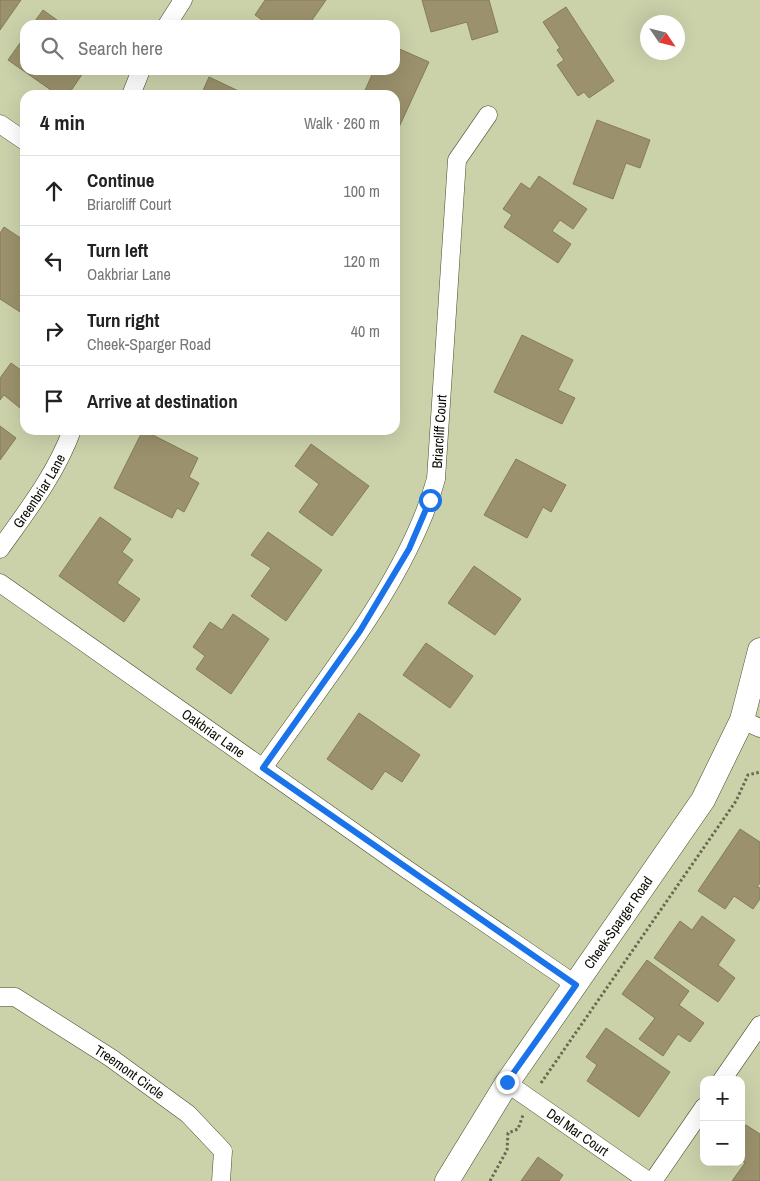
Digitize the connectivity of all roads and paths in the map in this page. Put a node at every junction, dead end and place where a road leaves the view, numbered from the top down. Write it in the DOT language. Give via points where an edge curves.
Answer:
graph roads {
  1 [pos="183,0"];
  2 [pos="170,20"];
  3 [pos="139,75"];
  4 [pos="133,90"];
  5 [pos="488,115"];
  6 [pos="0,124"];
  7 [pos="20,138"];
  8 [pos="70,435"];
  9 [pos="0,549"];
  10 [pos="0,583"];
  11 [pos="760,650"];
  12 [pos="751,724"];
  13 [pos="263,768"];
  14 [pos="760,772"];
  15 [pos="576,985"];
  16 [pos="0,997"];
  17 [pos="760,1025"];
  18 [pos="725,1076"];
  19 [pos="507,1082"];
  20 [pos="530,1099"];
  21 [pos="700,1113"];
  22 [pos="221,1181"];
  23 [pos="447,1181"];
  24 [pos="490,1181"];
  25 [pos="648,1181"];
  26 [pos="653,1181"];
  1 -- 2 [label="street"];
  3 -- 4 [label="street"];
  5 -- 13 [label="street, Briarcliff Court" via="457,160 436,479 430,500 409,549 360,631"];
  6 -- 7 [label="street"];
  8 -- 9 [label="street, Greenbriar Lane" via="47,482"];
  10 -- 13 [label="street, Oakbriar Lane"];
  11 -- 12 [label="main road, Cheek-Sparger Road"];
  12 -- 15 [label="main road, Cheek-Sparger Road"];
  13 -- 15 [label="street, Oakbriar Lane"];
  14 -- 20 [label="path" via="748,775 736,801"];
  15 -- 19 [label="main road, Cheek-Sparger Road"];
  16 -- 22 [label="street, Treemont Circle" via="15,997 54,1020 188,1114 222,1151"];
  17 -- 18 [label="street"];
  19 -- 20 [label="street, Del Mar Court"];
  19 -- 23 [label="main road, Cheek-Sparger Road"];
  20 -- 24 [label="path" via="518,1129 508,1133 507,1150"];
  20 -- 25 [label="street, Del Mar Court"];
  21 -- 26 [label="street"];
}
